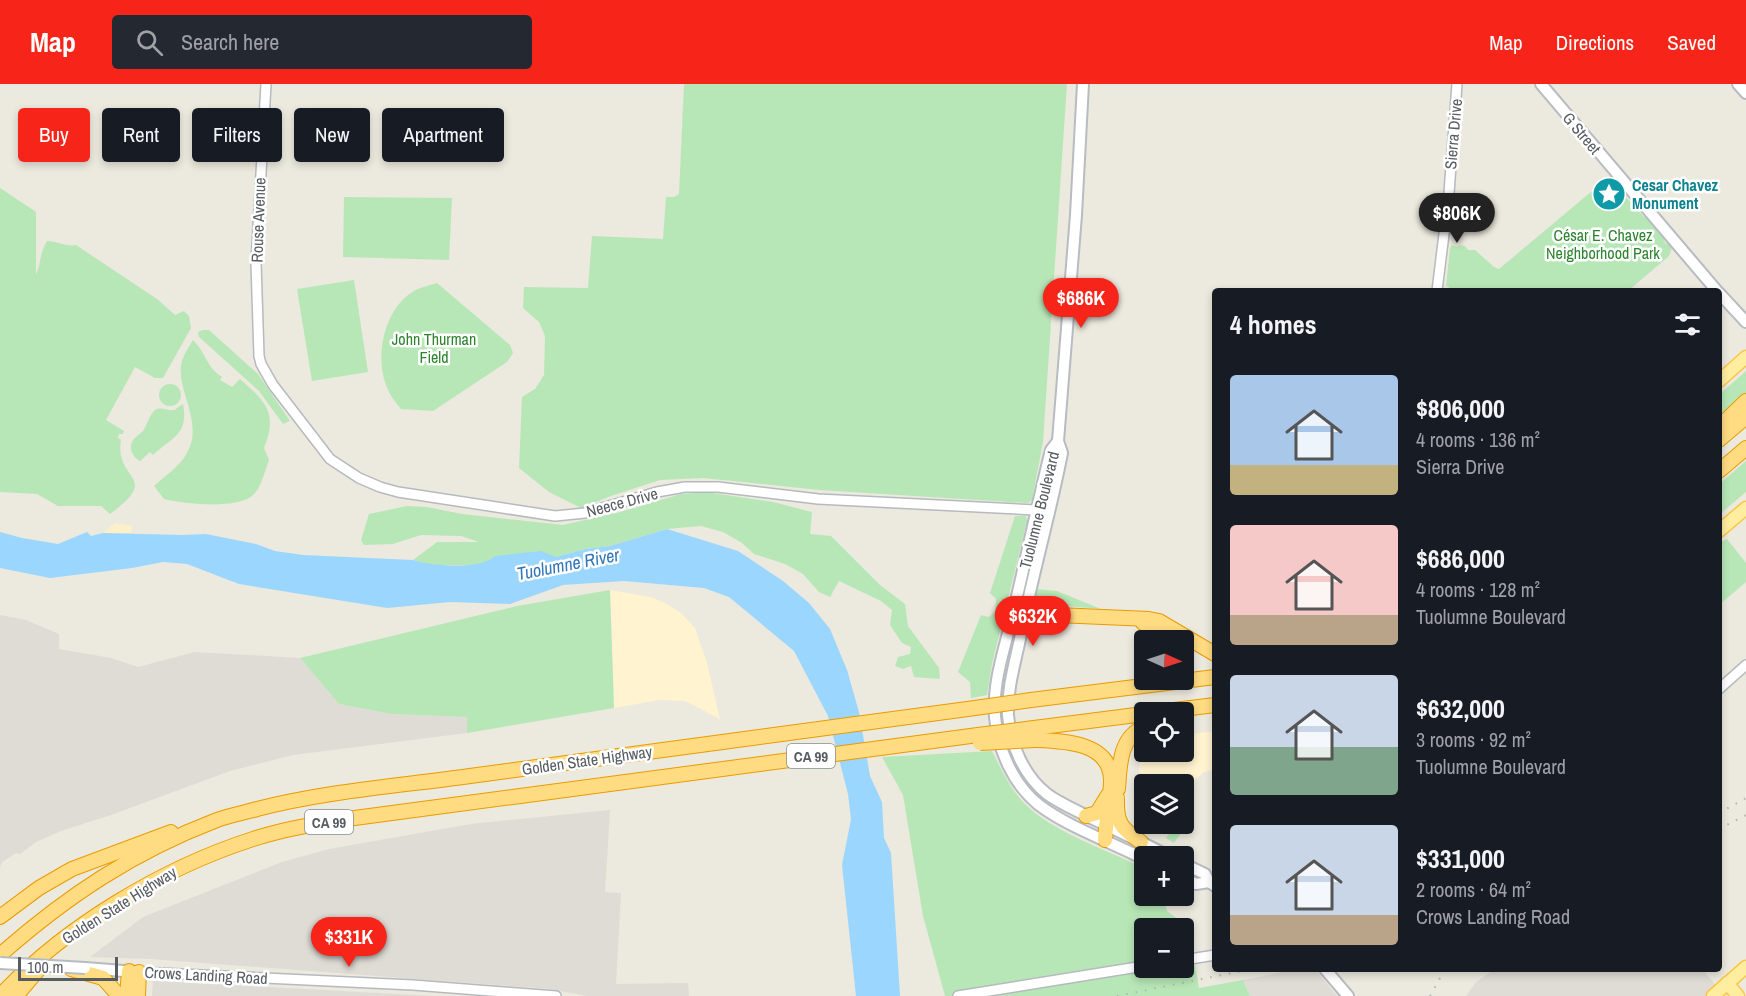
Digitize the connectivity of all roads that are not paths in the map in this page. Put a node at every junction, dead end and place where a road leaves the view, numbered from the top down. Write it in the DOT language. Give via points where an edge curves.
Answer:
graph roads {
  1 [pos="266,84"];
  2 [pos="1083,84"];
  3 [pos="1457,84"];
  4 [pos="1541,84"];
  5 [pos="1738,84"];
  6 [pos="1746,93"];
  7 [pos="1437,288"];
  8 [pos="1715,288"];
  9 [pos="1722,296"];
  10 [pos="1746,322"];
  11 [pos="259,356"];
  12 [pos="1746,357"];
  13 [pos="1722,378"];
  14 [pos="1746,401"];
  15 [pos="1746,417"];
  16 [pos="1722,424"];
  17 [pos="1722,437"];
  18 [pos="1058,441"];
  19 [pos="1746,448"];
  20 [pos="1722,468"];
  21 [pos="1746,508"];
  22 [pos="1036,510"];
  23 [pos="1048,514"];
  24 [pos="1722,528"];
  25 [pos="1020,609"];
  26 [pos="1130,619"];
  27 [pos="1156,630"];
  28 [pos="1212,652"];
  29 [pos="1746,665"];
  30 [pos="1212,677"];
  31 [pos="1134,680"];
  32 [pos="1722,685"];
  33 [pos="1031,700"];
  34 [pos="1212,705"];
  35 [pos="1194,708"];
  36 [pos="1212,714"];
  37 [pos="1134,716"];
  38 [pos="1194,717"];
  39 [pos="1134,733"];
  40 [pos="1034,734"];
  41 [pos="1113,793"];
  42 [pos="1086,816"];
  43 [pos="219,819"];
  44 [pos="1107,831"];
  45 [pos="1141,842"];
  46 [pos="1149,846"];
  47 [pos="1134,851"];
  48 [pos="1194,869"];
  49 [pos="1194,883"];
  50 [pos="1212,884"];
  51 [pos="0,917"];
  52 [pos="66,937"];
  53 [pos="1212,955"];
  54 [pos="0,956"];
  55 [pos="1194,958"];
  56 [pos="0,963"];
  57 [pos="60,966"];
  58 [pos="1746,967"];
  59 [pos="1134,968"];
  60 [pos="84,970"];
  61 [pos="134,972"];
  62 [pos="1328,972"];
  63 [pos="1727,983"];
  64 [pos="0,996"];
  65 [pos="16,996"];
  66 [pos="120,996"];
  67 [pos="127,996"];
  68 [pos="138,996"];
  69 [pos="556,996"];
  70 [pos="958,996"];
  71 [pos="1348,996"];
  72 [pos="1713,996"];
  73 [pos="1738,996"];
  1 -- 11 [label="street, Rouse Avenue" via="256,263"];
  2 -- 18 [label="main road, Tuolumne Boulevard"];
  3 -- 7 [label="street, Sierra Drive"];
  4 -- 8 [label="main road, G Street"];
  5 -- 6 [label="main road"];
  9 -- 10 [label="main road, G Street"];
  11 -- 22 [label="street, Neece Drive" via="273,386 330,459 365,481 411,495 555,516 585,513 685,487 818,499"];
  12 -- 13 [label="main road"];
  14 -- 16 [label="highway"];
  15 -- 17 [label="highway"];
  18 -- 22 [label="main road, Tuolumne Boulevard" via="1051,450"];
  18 -- 23 [label="main road, Tuolumne Boulevard" via="1062,453"];
  19 -- 20 [label="highway"];
  21 -- 24 [label="main road"];
  22 -- 23 [label="street, Neece Drive"];
  22 -- 25 [label="main road, Tuolumne Boulevard"];
  23 -- 25 [label="main road, Tuolumne Boulevard"];
  25 -- 26 [label="highway"];
  25 -- 42 [label="main road, Tuolumne Boulevard" via="1008,701 1014,744 1028,773 1047,794"];
  25 -- 44 [label="main road, Tuolumne Boulevard" via="1004,651 995,700 1001,749 1017,780 1039,804 1065,820"];
  26 -- 27 [label="highway"];
  26 -- 28 [label="highway" via="1159,621"];
  29 -- 32 [label="street"];
  30 -- 33 [label="highway, Golden State Highway / CA 99"];
  31 -- 33 [label="highway"];
  33 -- 43 [label="highway, Golden State Highway / CA 99, bridge" via="329,793"];
  34 -- 35 [label="highway"];
  36 -- 38 [label="highway"];
  37 -- 40 [label="highway"];
  39 -- 41 [label="highway" via="1124,747"];
  40 -- 41 [label="highway" via="1075,742 1094,751 1109,768"];
  40 -- 52 [label="highway, Golden State Highway / CA 99, bridge" via="918,743 703,770 281,831 175,870"];
  41 -- 42 [label="highway" via="1097,813"];
  41 -- 44 [label="highway"];
  41 -- 45 [label="highway" via="1123,829"];
  42 -- 44 [label="main road, Tuolumne Boulevard"];
  43 -- 51 [label="highway" via="192,824 81,865 39,888"];
  43 -- 54 [label="highway, Golden State Highway / CA 99" via="151,849 98,879"];
  44 -- 45 [label="main road, Tuolumne Boulevard"];
  44 -- 47 [label="main road, Tuolumne Boulevard"];
  45 -- 46 [label="main road, Tuolumne Boulevard"];
  48 -- 50 [label="main road" via="1205,874"];
  49 -- 50 [label="main road"];
  52 -- 64 [label="highway, Golden State Highway / CA 99"];
  52 -- 65 [label="highway"];
  53 -- 55 [label="street"];
  56 -- 57 [label="main road, bridge"];
  57 -- 60 [label="highway, bridge"];
  58 -- 63 [label="main road"];
  59 -- 70 [label="street"];
  60 -- 61 [label="main road, Crows Landing Road"];
  60 -- 66 [label="highway" via="103,978"];
  61 -- 67 [label="highway"];
  61 -- 68 [label="highway"];
  61 -- 69 [label="street, Crows Landing Road"];
  62 -- 71 [label="main road"];
  63 -- 72 [label="main road"];
  63 -- 73 [label="main road"];
}
